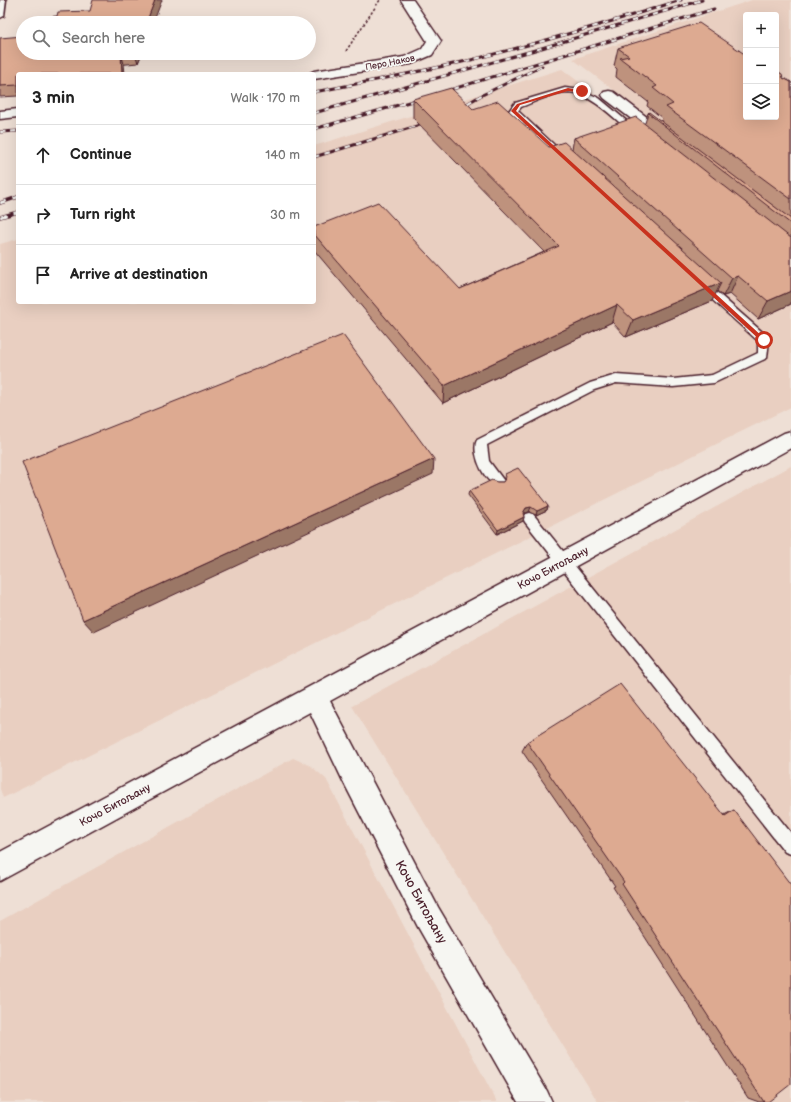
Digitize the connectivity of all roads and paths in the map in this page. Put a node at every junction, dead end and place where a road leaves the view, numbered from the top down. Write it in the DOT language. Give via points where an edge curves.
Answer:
graph roads {
  1 [pos="2,0"];
  2 [pos="380,0"];
  3 [pos="407,0"];
  4 [pos="0,16"];
  5 [pos="329,73"];
  6 [pos="316,75"];
  7 [pos="609,95"];
  8 [pos="16,113"];
  9 [pos="0,115"];
  10 [pos="647,141"];
  11 [pos="678,148"];
  12 [pos="573,166"];
  13 [pos="694,277"];
  14 [pos="791,439"];
  15 [pos="498,481"];
  16 [pos="529,518"];
  17 [pos="564,562"];
  18 [pos="315,697"];
  19 [pos="791,846"];
  20 [pos="0,867"];
  21 [pos="536,1102"];
  1 -- 4 [label="lane"];
  2 -- 5 [label="path"];
  3 -- 5 [label="street, Перо Наков" via="434,41 429,50 406,61"];
  5 -- 6 [label="street, Перо Наков"];
  7 -- 11 [label="street"];
  8 -- 9 [label="street"];
  10 -- 12 [label="lane" via="582,91 568,89 518,105 513,111"];
  13 -- 15 [label="lane" via="764,340 763,355 714,379 673,383 616,379 590,386 481,443 483,463"];
  14 -- 17 [label="street, Кочо Битољану"];
  16 -- 17 [label="lane"];
  17 -- 18 [label="street, Кочо Битољану"];
  17 -- 19 [label="lane"];
  18 -- 20 [label="street, Кочо Битољану"];
  18 -- 21 [label="street, Кочо Битољану" via="428,917"];
}
